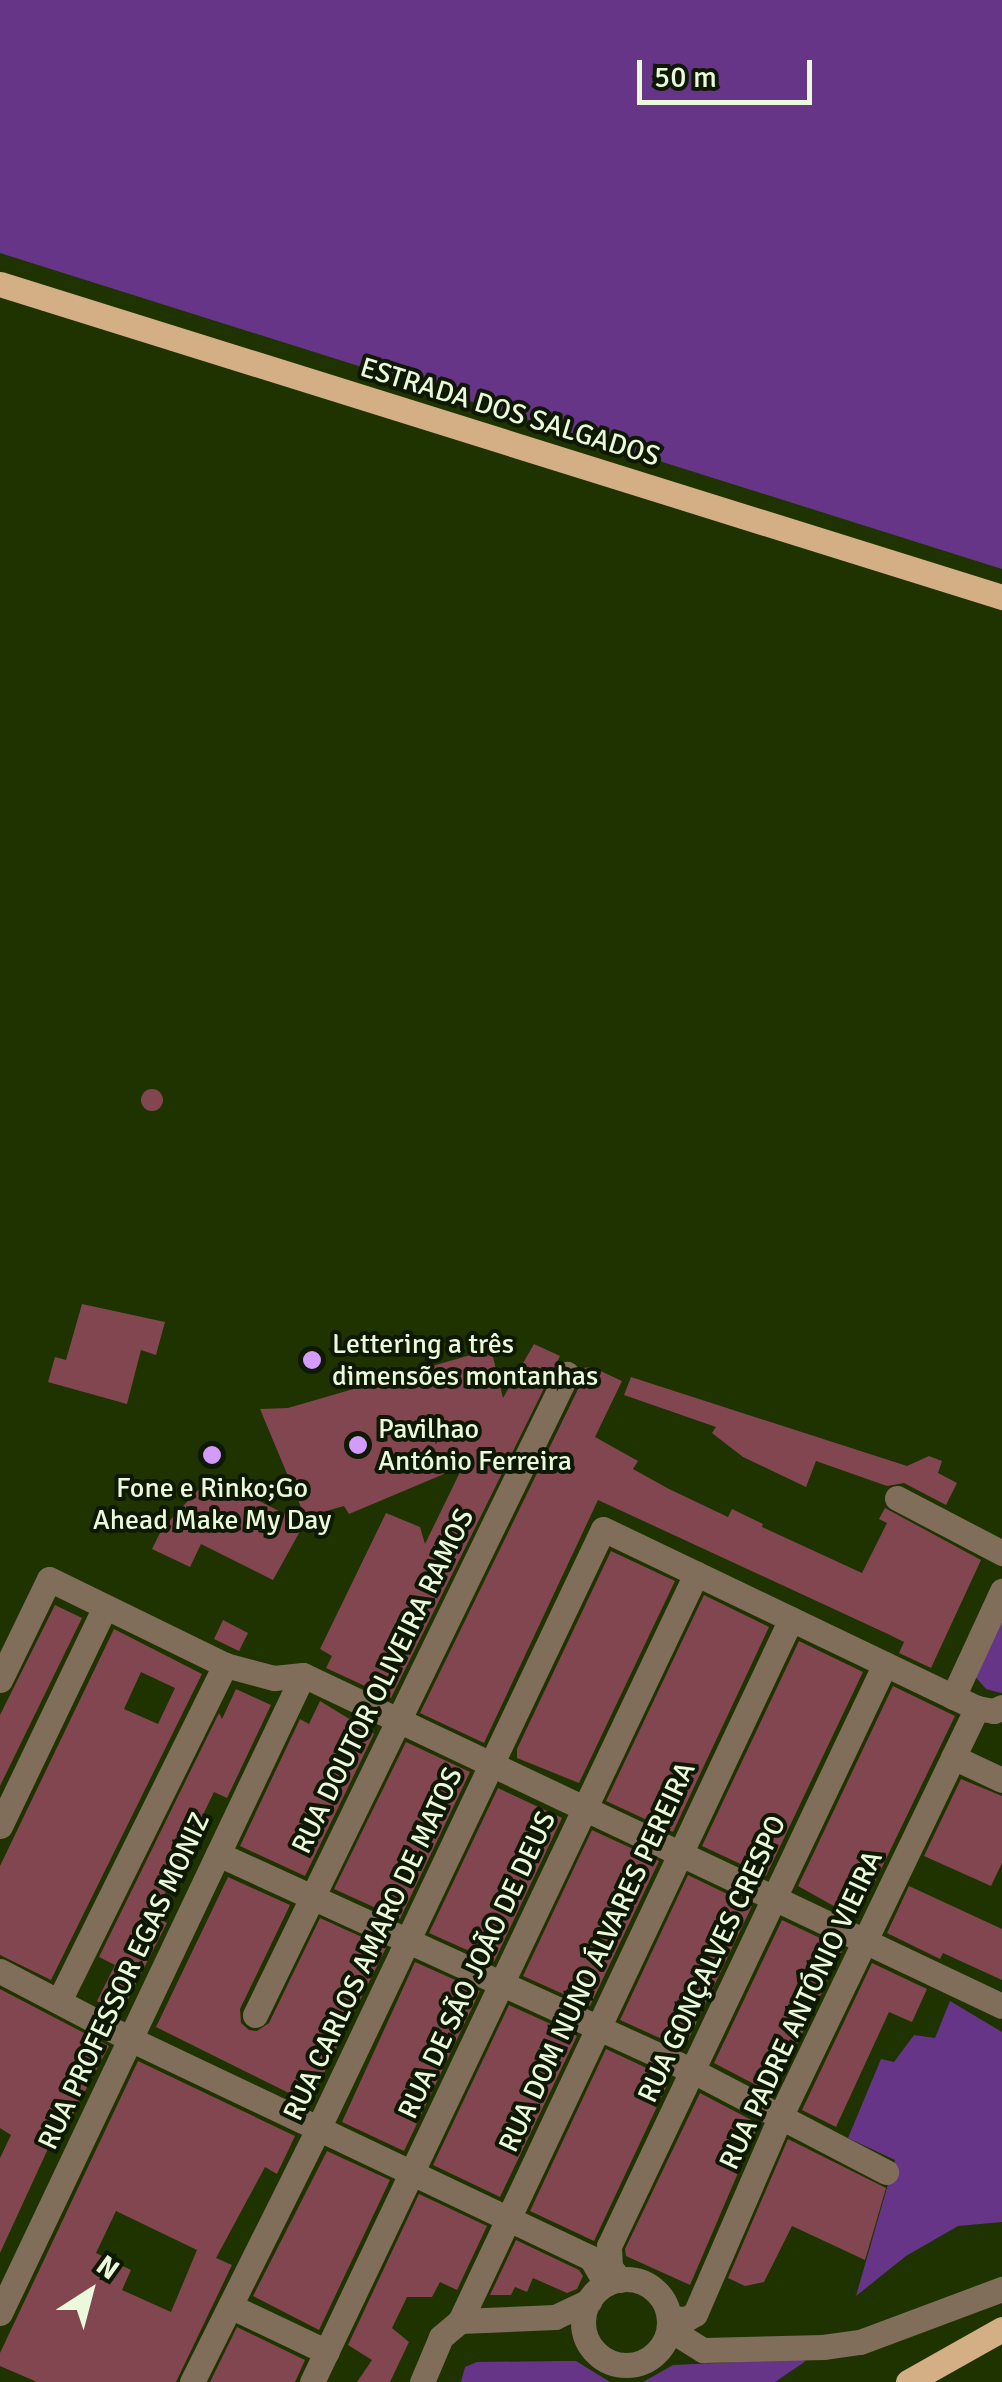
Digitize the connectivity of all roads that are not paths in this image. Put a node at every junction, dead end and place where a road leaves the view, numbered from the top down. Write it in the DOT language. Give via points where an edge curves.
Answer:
graph roads {
  1 [pos="0,284"];
  2 [pos="1002,597"];
  3 [pos="567,1374"];
  4 [pos="898,1498"];
  5 [pos="1002,1553"];
  6 [pos="696,1574"];
  7 [pos="1002,1591"];
  8 [pos="106,1607"];
  9 [pos="791,1619"];
  10 [pos="885,1664"];
  11 [pos="225,1665"];
  12 [pos="303,1675"];
  13 [pos="0,1680"];
  14 [pos="981,1706"];
  15 [pos="397,1720"];
  16 [pos="953,1757"];
  17 [pos="491,1765"];
  18 [pos="1002,1780"];
  19 [pos="584,1810"];
  20 [pos="0,1826"];
  21 [pos="680,1851"];
  22 [pos="218,1854"];
  23 [pos="310,1896"];
  24 [pos="775,1896"];
  25 [pos="867,1938"];
  26 [pos="404,1939"];
  27 [pos="0,1971"];
  28 [pos="502,1984"];
  29 [pos="59,2001"];
  30 [pos="1002,2006"];
  31 [pos="255,2015"];
  32 [pos="597,2026"];
  33 [pos="130,2038"];
  34 [pos="692,2071"];
  35 [pos="781,2115"];
  36 [pos="318,2128"];
  37 [pos="886,2172"];
  38 [pos="412,2173"];
  39 [pos="506,2218"];
  40 [pos="605,2288"];
  41 [pos="1002,2288"];
  42 [pos="702,2298"];
  43 [pos="230,2306"];
  44 [pos="0,2312"];
  45 [pos="460,2321"];
  46 [pos="668,2324"];
  47 [pos="1002,2329"];
  48 [pos="590,2345"];
  49 [pos="743,2348"];
  50 [pos="327,2352"];
  51 [pos="192,2382"];
  52 [pos="312,2382"];
  53 [pos="422,2382"];
  54 [pos="908,2382"];
  1 -- 2 [label="main road, ESTRADA DOS SALGADOS"];
  3 -- 15 [label="street, RUA DOUTOR OLIVEIRA RAMOS"];
  4 -- 5 [label="street"];
  6 -- 9 [label="street"];
  6 -- 17 [label="street, RUA CARLOS AMARO DE MATOS" via="603,1529"];
  6 -- 19 [label="street, RUA DE SÃO JOÃO DE DEUS"];
  7 -- 14 [label="street, RUA PADRE ANTÓNIO VIEIRA"];
  8 -- 11 [label="street"];
  8 -- 13 [label="street" via="48,1578"];
  8 -- 20 [label="street"];
  9 -- 10 [label="street"];
  9 -- 21 [label="street, RUA DOM NUNO ÁLVARES PEREIRA"];
  10 -- 14 [label="street"];
  10 -- 24 [label="street, RUA GONÇALVES CRESPO"];
  11 -- 12 [label="street" via="274,1678"];
  11 -- 29 [label="street"];
  12 -- 15 [label="street"];
  12 -- 22 [label="street, RUA PROFESSOR EGAS MONIZ"];
  14 -- 16 [label="street, RUA PADRE ANTÓNIO VIEIRA"];
  15 -- 17 [label="street"];
  15 -- 23 [label="street, RUA DOUTOR OLIVEIRA RAMOS"];
  16 -- 18 [label="street"];
  16 -- 25 [label="street, RUA PADRE ANTÓNIO VIEIRA"];
  17 -- 19 [label="street"];
  17 -- 26 [label="street, RUA CARLOS AMARO DE MATOS"];
  19 -- 21 [label="street"];
  19 -- 28 [label="street, RUA DE SÃO JOÃO DE DEUS"];
  21 -- 24 [label="street"];
  21 -- 32 [label="street, RUA DOM NUNO ÁLVARES PEREIRA"];
  22 -- 23 [label="street"];
  22 -- 33 [label="street, RUA PROFESSOR EGAS MONIZ"];
  23 -- 26 [label="street"];
  23 -- 31 [label="street, RUA DOUTOR OLIVEIRA RAMOS"];
  24 -- 25 [label="street"];
  24 -- 34 [label="street, RUA GONÇALVES CRESPO"];
  25 -- 30 [label="street"];
  25 -- 35 [label="street, RUA PADRE ANTÓNIO VIEIRA"];
  26 -- 28 [label="street"];
  26 -- 36 [label="street, RUA CARLOS AMARO DE MATOS"];
  27 -- 29 [label="street"];
  28 -- 32 [label="street"];
  28 -- 38 [label="street, RUA DE SÃO JOÃO DE DEUS"];
  29 -- 33 [label="street"];
  32 -- 34 [label="street"];
  32 -- 39 [label="street, RUA DOM NUNO ÁLVARES PEREIRA"];
  33 -- 36 [label="street"];
  33 -- 44 [label="street, RUA PROFESSOR EGAS MONIZ"];
  34 -- 35 [label="street"];
  34 -- 40 [label="street, RUA GONÇALVES CRESPO" via="609,2246"];
  35 -- 37 [label="street"];
  35 -- 42 [label="street, RUA PADRE ANTÓNIO VIEIRA"];
  36 -- 38 [label="street"];
  36 -- 43 [label="street, RUA CARLOS AMARO DE MATOS"];
  38 -- 39 [label="street"];
  38 -- 50 [label="street, RUA DE SÃO JOÃO DE DEUS"];
  39 -- 40 [label="street" via="591,2258"];
  39 -- 45 [label="street, RUA DOM NUNO ÁLVARES PEREIRA"];
  40 -- 45 [label="street" via="555,2317"];
  40 -- 46 [label="street" via="640,2282 652,2288 662,2298"];
  40 -- 48 [label="street" via="583,2324"];
  41 -- 49 [label="street" via="860,2342"];
  42 -- 46 [label="street" via="695,2314"];
  42 -- 49 [label="street" via="708,2327"];
  43 -- 50 [label="street"];
  43 -- 51 [label="street, RUA CARLOS AMARO DE MATOS"];
  45 -- 48 [label="street" via="562,2332"];
  45 -- 53 [label="street, RUA DOM NUNO ÁLVARES PEREIRA" via="441,2337"];
  46 -- 48 [label="street" via="658,2351 633,2365 604,2360"];
  46 -- 49 [label="street" via="702,2350"];
  47 -- 54 [label="main road"];
  50 -- 52 [label="street, RUA DE SÃO JOÃO DE DEUS"];
}
